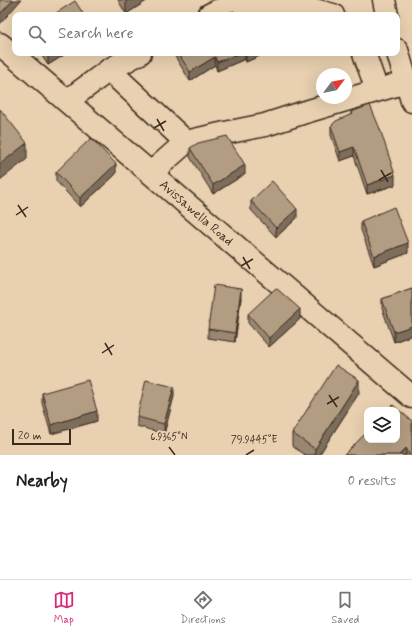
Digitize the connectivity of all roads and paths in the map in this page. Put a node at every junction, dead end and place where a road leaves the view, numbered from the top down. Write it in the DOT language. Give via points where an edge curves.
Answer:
graph roads {
  1 [pos="384,0"];
  2 [pos="215,12"];
  3 [pos="322,12"];
  4 [pos="386,12"];
  5 [pos="0,44"];
  6 [pos="12,54"];
  7 [pos="14,56"];
  8 [pos="135,56"];
  9 [pos="365,56"];
  10 [pos="399,56"];
  11 [pos="109,70"];
  12 [pos="377,90"];
  13 [pos="409,92"];
  14 [pos="67,101"];
  15 [pos="186,142"];
  16 [pos="151,173"];
  17 [pos="412,397"];
  1 -- 4 [label="main road"];
  2 -- 3 [label="main road" via="244,4"];
  5 -- 6 [label="main road, Avissawella Road"];
  7 -- 14 [label="main road, Avissawella Road"];
  8 -- 11 [label="main road"];
  9 -- 12 [label="main road"];
  10 -- 13 [label="main road"];
  11 -- 14 [label="main road"];
  11 -- 15 [label="main road"];
  12 -- 13 [label="main road"];
  12 -- 15 [label="main road" via="265,125"];
  14 -- 16 [label="main road, Avissawella Road"];
  15 -- 16 [label="main road"];
  16 -- 17 [label="main road, Avissawella Road"];
}
